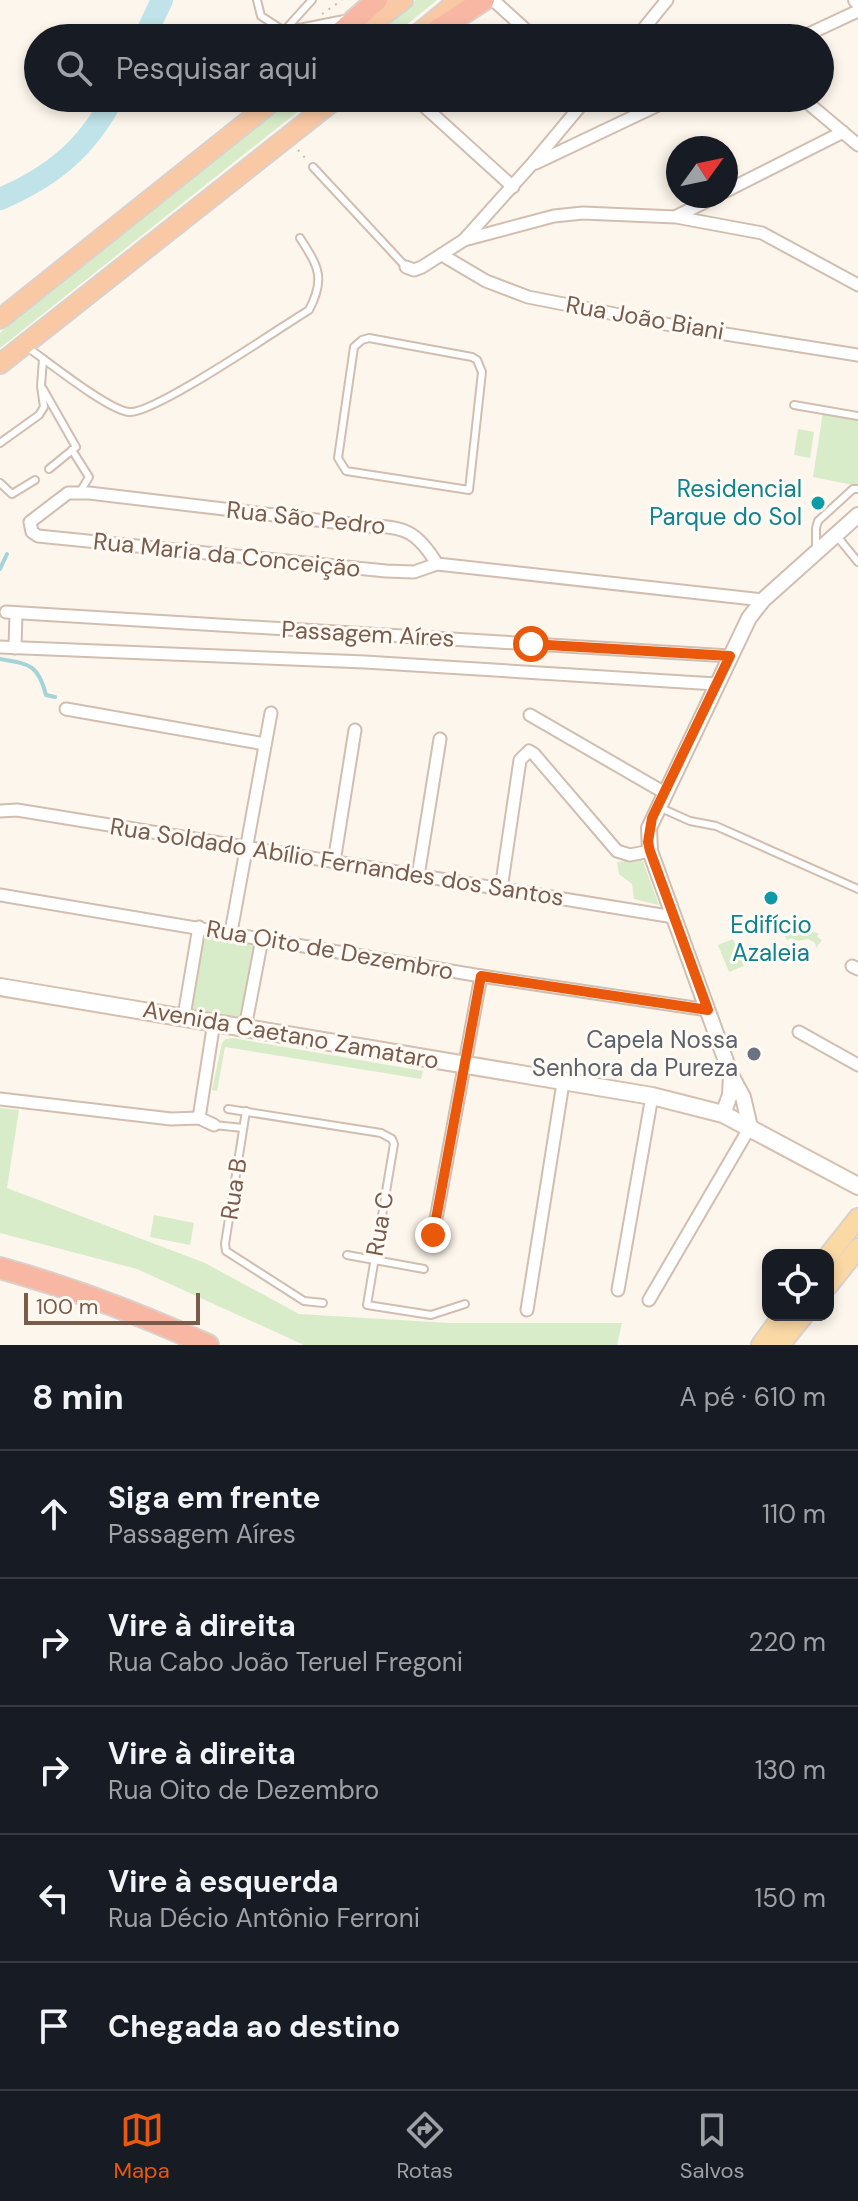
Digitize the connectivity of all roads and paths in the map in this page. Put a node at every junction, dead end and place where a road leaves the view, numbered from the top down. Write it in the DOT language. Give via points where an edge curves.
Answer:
graph roads {
  1 [pos="257,0"];
  2 [pos="312,0"];
  3 [pos="377,0"];
  4 [pos="403,0"];
  5 [pos="459,0"];
  6 [pos="484,0"];
  7 [pos="493,0"];
  8 [pos="667,0"];
  9 [pos="858,11"];
  10 [pos="359,16"];
  11 [pos="270,24"];
  12 [pos="292,24"];
  13 [pos="327,24"];
  14 [pos="350,24"];
  15 [pos="372,24"];
  16 [pos="430,24"];
  17 [pos="447,24"];
  18 [pos="520,24"];
  19 [pos="647,24"];
  20 [pos="830,24"];
  21 [pos="256,112"];
  22 [pos="319,112"];
  23 [pos="430,112"];
  24 [pos="575,112"];
  25 [pos="643,112"];
  26 [pos="819,112"];
  27 [pos="843,132"];
  28 [pos="287,137"];
  29 [pos="858,145"];
  30 [pos="532,164"];
  31 [pos="313,167"];
  32 [pos="738,185"];
  33 [pos="513,187"];
  34 [pos="694,208"];
  35 [pos="676,217"];
  36 [pos="300,238"];
  37 [pos="464,240"];
  38 [pos="442,255"];
  39 [pos="406,267"];
  40 [pos="858,285"];
  41 [pos="0,319"];
  42 [pos="24,344"];
  43 [pos="858,355"];
  44 [pos="472,357"];
  45 [pos="43,359"];
  46 [pos="0,364"];
  47 [pos="41,386"];
  48 [pos="794,405"];
  49 [pos="858,416"];
  50 [pos="0,443"];
  51 [pos="72,450"];
  52 [pos="49,469"];
  53 [pos="35,480"];
  54 [pos="0,483"];
  55 [pos="858,489"];
  56 [pos="80,492"];
  57 [pos="858,515"];
  58 [pos="836,535"];
  59 [pos="816,552"];
  60 [pos="858,562"];
  61 [pos="437,564"];
  62 [pos="763,600"];
  63 [pos="0,647"];
  64 [pos="15,648"];
  65 [pos="730,656"];
  66 [pos="716,684"];
  67 [pos="66,709"];
  68 [pos="271,713"];
  69 [pos="530,715"];
  70 [pos="355,730"];
  71 [pos="440,739"];
  72 [pos="265,744"];
  73 [pos="665,793"];
  74 [pos="658,807"];
  75 [pos="0,811"];
  76 [pos="247,847"];
  77 [pos="650,851"];
  78 [pos="334,862"];
  79 [pos="418,876"];
  80 [pos="501,889"];
  81 [pos="858,889"];
  82 [pos="0,895"];
  83 [pos="674,917"];
  84 [pos="199,927"];
  85 [pos="231,932"];
  86 [pos="262,939"];
  87 [pos="481,976"];
  88 [pos="0,987"];
  89 [pos="708,1010"];
  90 [pos="184,1016"];
  91 [pos="214,1022"];
  92 [pos="245,1028"];
  93 [pos="799,1032"];
  94 [pos="464,1065"];
  95 [pos="858,1065"];
  96 [pos="731,1075"];
  97 [pos="563,1083"];
  98 [pos="652,1096"];
  99 [pos="0,1099"];
  100 [pos="228,1109"];
  101 [pos="246,1111"];
  102 [pos="723,1114"];
  103 [pos="199,1118"];
  104 [pos="214,1125"];
  105 [pos="750,1127"];
  106 [pos="243,1128"];
  107 [pos="858,1186"];
  108 [pos="858,1218"];
  109 [pos="433,1235"];
  110 [pos="858,1248"];
  111 [pos="347,1255"];
  112 [pos="0,1257"];
  113 [pos="374,1260"];
  114 [pos="842,1267"];
  115 [pos="0,1268"];
  116 [pos="424,1269"];
  117 [pos="50,1282"];
  118 [pos="618,1290"];
  119 [pos="649,1300"];
  120 [pos="323,1303"];
  121 [pos="465,1304"];
  122 [pos="527,1310"];
  123 [pos="779,1321"];
  124 [pos="799,1321"];
  125 [pos="208,1345"];
  126 [pos="761,1345"];
  127 [pos="780,1345"];
  1 -- 11 [label="lane" via="261,16"];
  2 -- 12 [label="lane"];
  3 -- 10 [label="highway"];
  4 -- 15 [label="highway"];
  5 -- 16 [label="highway"];
  6 -- 17 [label="highway"];
  7 -- 18 [label="street"];
  8 -- 19 [label="street"];
  9 -- 20 [label="street"];
  10 -- 13 [label="lane"];
  10 -- 14 [label="highway"];
  21 -- 41 [label="highway"];
  22 -- 28 [label="highway"];
  23 -- 33 [label="street"];
  24 -- 30 [label="street"];
  25 -- 30 [label="street"];
  26 -- 27 [label="street"];
  27 -- 29 [label="street"];
  27 -- 32 [label="street"];
  28 -- 31 [label="path"];
  28 -- 42 [label="highway"];
  30 -- 33 [label="street"];
  31 -- 39 [label="lane"];
  33 -- 37 [label="street"];
  34 -- 35 [label="street"];
  35 -- 37 [label="street" via="568,215"];
  35 -- 40 [label="street" via="762,233"];
  36 -- 45 [label="lane" via="318,266 318,289 309,310 142,411 128,412 91,393"];
  37 -- 38 [label="street"];
  38 -- 39 [label="street" via="414,270"];
  38 -- 43 [label="street, Rua João Biani" via="486,281 528,297"];
  42 -- 45 [label="lane"];
  42 -- 46 [label="highway"];
  44 -- 44 [label="lane" via="482,372 469,490 342,468 338,458 357,343 369,338"];
  45 -- 47 [label="lane"];
  47 -- 50 [label="lane" via="44,407 39,415"];
  47 -- 51 [label="lane" via="76,447"];
  48 -- 49 [label="lane"];
  51 -- 52 [label="lane"];
  51 -- 56 [label="lane" via="89,477"];
  53 -- 54 [label="lane" via="12,494"];
  55 -- 59 [label="lane" via="818,521"];
  56 -- 61 [label="street, Rua São Pedro" via="404,528"];
  56 -- 61 [label="street, Rua Maria da Conceição" via="68,493 32,519 30,527 38,536 386,571 414,572"];
  57 -- 58 [label="street"];
  58 -- 59 [label="street"];
  58 -- 60 [label="lane"];
  59 -- 62 [label="street"];
  61 -- 62 [label="street"];
  62 -- 65 [label="street"];
  63 -- 64 [label="street"];
  64 -- 65 [label="street, Passagem Aíres" via="11,612"];
  64 -- 66 [label="street"];
  65 -- 66 [label="street"];
  66 -- 73 [label="street"];
  67 -- 72 [label="street"];
  68 -- 72 [label="street"];
  69 -- 73 [label="street"];
  70 -- 78 [label="street"];
  71 -- 79 [label="street"];
  72 -- 76 [label="street"];
  73 -- 74 [label="street"];
  74 -- 77 [label="street" via="649,828"];
  74 -- 81 [label="lane" via="716,826"];
  75 -- 76 [label="street, Rua Soldado Abílio Fernandes dos Santos"];
  76 -- 78 [label="street, Rua Soldado Abílio Fernandes dos Santos"];
  76 -- 85 [label="street"];
  77 -- 80 [label="street" via="617,851 529,751 520,760"];
  77 -- 83 [label="street"];
  78 -- 79 [label="street, Rua Soldado Abílio Fernandes dos Santos"];
  79 -- 80 [label="street, Rua Soldado Abílio Fernandes dos Santos"];
  80 -- 83 [label="street, Rua Soldado Abílio Fernandes dos Santos"];
  82 -- 84 [label="street, Rua Oito de Dezembro"];
  83 -- 89 [label="street"];
  84 -- 85 [label="street, Rua Oito de Dezembro"];
  84 -- 90 [label="street"];
  85 -- 86 [label="street, Rua Oito de Dezembro"];
  86 -- 87 [label="street, Rua Oito de Dezembro"];
  86 -- 92 [label="street"];
  87 -- 89 [label="street, Rua Oito de Dezembro"];
  87 -- 94 [label="street"];
  88 -- 90 [label="main road, Avenida Caetano Zamataro"];
  89 -- 96 [label="street"];
  90 -- 91 [label="main road, Avenida Caetano Zamataro"];
  91 -- 92 [label="main road, Avenida Caetano Zamataro"];
  91 -- 103 [label="street"];
  92 -- 94 [label="main road, Avenida Caetano Zamataro"];
  93 -- 95 [label="street"];
  94 -- 97 [label="main road, Avenida Caetano Zamataro"];
  94 -- 109 [label="street"];
  96 -- 102 [label="street"];
  96 -- 105 [label="street"];
  97 -- 98 [label="main road, Avenida Caetano Zamataro"];
  97 -- 122 [label="street"];
  98 -- 102 [label="main road, Avenida Caetano Zamataro"];
  98 -- 118 [label="street"];
  99 -- 103 [label="street" via="28,1106"];
  100 -- 101 [label="lane"];
  101 -- 106 [label="lane, Rua B"];
  101 -- 113 [label="lane, Rua C" via="392,1139"];
  102 -- 105 [label="main road, Avenida Caetano Zamataro"];
  103 -- 104 [label="street"];
  104 -- 106 [label="lane"];
  105 -- 107 [label="main road, Avenida Caetano Zamataro"];
  105 -- 119 [label="street"];
  106 -- 120 [label="lane, Rua B" via="226,1251 304,1301"];
  108 -- 114 [label="main road"];
  110 -- 114 [label="main road"];
  111 -- 113 [label="lane"];
  112 -- 117 [label="highway" via="32,1267"];
  113 -- 116 [label="lane"];
  113 -- 121 [label="lane, Rua C" via="367,1305 431,1315"];
  115 -- 117 [label="highway"];
  117 -- 125 [label="highway"];
  123 -- 126 [label="main road"];
  124 -- 127 [label="main road"];
}
